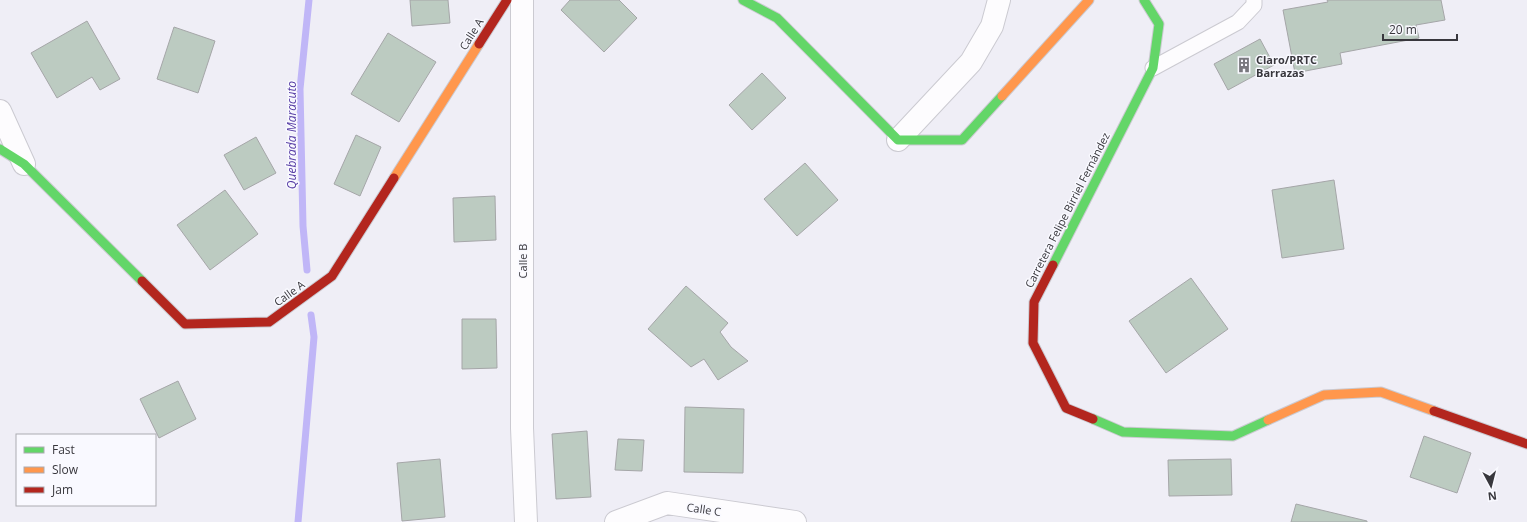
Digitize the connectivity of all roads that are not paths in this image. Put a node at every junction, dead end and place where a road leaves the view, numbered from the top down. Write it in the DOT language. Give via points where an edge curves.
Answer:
graph roads {
  1 [pos="507,0"];
  2 [pos="522,0"];
  3 [pos="743,0"];
  4 [pos="999,0"];
  5 [pos="1089,0"];
  6 [pos="1144,0"];
  7 [pos="1254,0"];
  8 [pos="1153,68"];
  9 [pos="0,111"];
  10 [pos="898,140"];
  11 [pos="0,149"];
  12 [pos="24,164"];
  13 [pos="1527,444"];
  14 [pos="526,522"];
  15 [pos="616,522"];
  16 [pos="795,522"];
  1 -- 12 [label="street, Calle A" via="332,276 269,322 185,324"];
  2 -- 14 [label="street, Calle B" via="522,428"];
  3 -- 10 [label="street" via="777,18"];
  4 -- 10 [label="street" via="992,26 971,62"];
  5 -- 10 [label="street" via="962,140"];
  6 -- 8 [label="street, Carretera Felipe Birriel Fernández" via="1159,24"];
  7 -- 8 [label="lane" via="1254,5 1238,22"];
  8 -- 13 [label="street, Carretera Felipe Birriel Fernández" via="1034,302 1033,343 1066,408 1123,432 1233,436 1324,395 1381,392"];
  9 -- 12 [label="street"];
  11 -- 12 [label="street, Calle A"];
  15 -- 16 [label="street, Calle C" via="667,503"];
}
